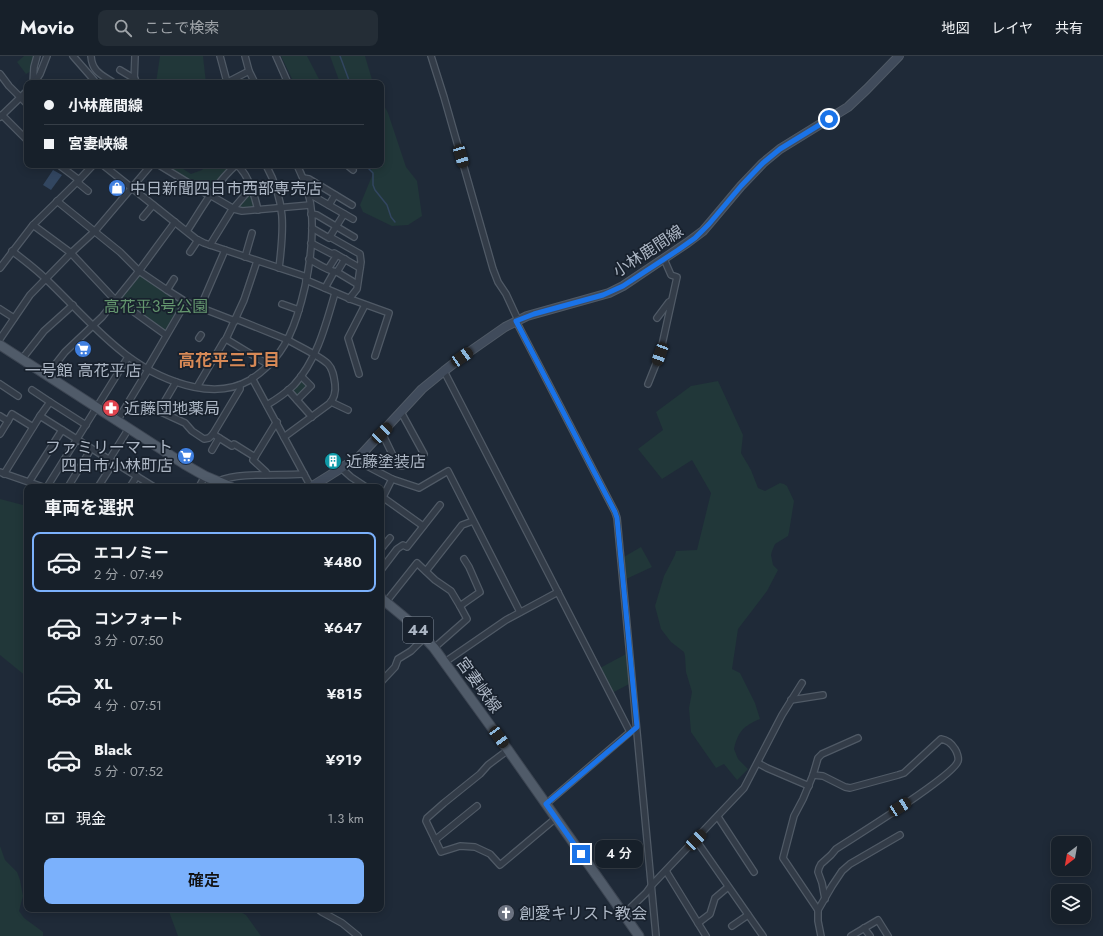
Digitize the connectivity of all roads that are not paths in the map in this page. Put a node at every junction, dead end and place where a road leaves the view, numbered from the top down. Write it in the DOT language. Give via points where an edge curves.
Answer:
graph roads {
  1 [pos="37,56"];
  2 [pos="47,56"];
  3 [pos="73,56"];
  4 [pos="91,56"];
  5 [pos="135,56"];
  6 [pos="220,56"];
  7 [pos="245,56"];
  8 [pos="276,56"];
  9 [pos="431,56"];
  10 [pos="900,56"];
  11 [pos="120,70"];
  12 [pos="249,71"];
  13 [pos="99,73"];
  14 [pos="0,74"];
  15 [pos="35,80"];
  16 [pos="36,80"];
  17 [pos="91,80"];
  18 [pos="94,80"];
  19 [pos="110,80"];
  20 [pos="133,80"];
  21 [pos="134,80"];
  22 [pos="226,80"];
  23 [pos="230,80"];
  24 [pos="254,80"];
  25 [pos="287,80"];
  26 [pos="24,94"];
  27 [pos="20,98"];
  28 [pos="24,101"];
  29 [pos="1,116"];
  30 [pos="24,137"];
  31 [pos="63,168"];
  32 [pos="90,168"];
  33 [pos="107,168"];
  34 [pos="149,168"];
  35 [pos="164,168"];
  36 [pos="233,168"];
  37 [pos="240,168"];
  38 [pos="268,168"];
  39 [pos="298,168"];
  40 [pos="351,168"];
  41 [pos="353,170"];
  42 [pos="303,178"];
  43 [pos="78,181"];
  44 [pos="132,188"];
  45 [pos="251,188"];
  46 [pos="88,191"];
  47 [pos="210,195"];
  48 [pos="336,195"];
  49 [pos="309,196"];
  50 [pos="57,201"];
  51 [pos="153,205"];
  52 [pos="329,205"];
  53 [pos="352,205"];
  54 [pos="310,206"];
  55 [pos="282,208"];
  56 [pos="234,209"];
  57 [pos="258,210"];
  58 [pos="311,214"];
  59 [pos="344,214"];
  60 [pos="143,217"];
  61 [pos="353,219"];
  62 [pos="175,222"];
  63 [pos="33,225"];
  64 [pos="336,226"];
  65 [pos="312,228"];
  66 [pos="94,231"];
  67 [pos="187,231"];
  68 [pos="252,233"];
  69 [pos="330,237"];
  70 [pos="354,237"];
  71 [pos="198,240"];
  72 [pos="311,243"];
  73 [pos="340,243"];
  74 [pos="210,245"];
  75 [pos="225,250"];
  76 [pos="12,251"];
  77 [pos="190,252"];
  78 [pos="72,253"];
  79 [pos="335,254"];
  80 [pos="244,257"];
  81 [pos="310,259"];
  82 [pos="345,259"];
  83 [pos="664,259"];
  84 [pos="256,261"];
  85 [pos="0,268"];
  86 [pos="279,268"];
  87 [pos="360,268"];
  88 [pos="328,269"];
  89 [pos="140,271"];
  90 [pos="336,272"];
  91 [pos="46,278"];
  92 [pos="306,278"];
  93 [pos="174,279"];
  94 [pos="358,284"];
  95 [pos="325,288"];
  96 [pos="167,290"];
  97 [pos="335,292"];
  98 [pos="349,298"];
  99 [pos="115,300"];
  100 [pos="671,301"];
  101 [pos="186,302"];
  102 [pos="282,304"];
  103 [pos="73,305"];
  104 [pos="365,305"];
  105 [pos="200,308"];
  106 [pos="0,309"];
  107 [pos="300,310"];
  108 [pos="14,318"];
  109 [pos="657,318"];
  110 [pos="236,320"];
  111 [pos="517,320"];
  112 [pos="93,326"];
  113 [pos="166,335"];
  114 [pos="0,339"];
  115 [pos="226,339"];
  116 [pos="288,340"];
  117 [pos="0,345"];
  118 [pos="314,355"];
  119 [pos="375,356"];
  120 [pos="128,357"];
  121 [pos="22,359"];
  122 [pos="270,365"];
  123 [pos="147,369"];
  124 [pos="444,371"];
  125 [pos="359,374"];
  126 [pos="47,376"];
  127 [pos="301,376"];
  128 [pos="252,378"];
  129 [pos="176,382"];
  130 [pos="0,384"];
  131 [pos="648,384"];
  132 [pos="240,385"];
  133 [pos="198,387"];
  134 [pos="32,390"];
  135 [pos="288,390"];
  136 [pos="18,396"];
  137 [pos="297,400"];
  138 [pos="50,402"];
  139 [pos="331,402"];
  140 [pos="267,405"];
  141 [pos="97,408"];
  142 [pos="348,410"];
  143 [pos="401,412"];
  144 [pos="0,416"];
  145 [pos="40,416"];
  146 [pos="312,417"];
  147 [pos="8,421"];
  148 [pos="117,421"];
  149 [pos="277,422"];
  150 [pos="86,425"];
  151 [pos="33,427"];
  152 [pos="129,428"];
  153 [pos="62,430"];
  154 [pos="382,433"];
  155 [pos="0,434"];
  156 [pos="213,434"];
  157 [pos="284,437"];
  158 [pos="219,438"];
  159 [pos="77,440"];
  160 [pos="91,449"];
  161 [pos="212,450"];
  162 [pos="255,457"];
  163 [pos="359,457"];
  164 [pos="111,461"];
  165 [pos="341,468"];
  166 [pos="266,472"];
  167 [pos="2,473"];
  168 [pos="304,474"];
  169 [pos="137,476"];
  170 [pos="206,476"];
  171 [pos="392,479"];
  172 [pos="218,481"];
  173 [pos="29,482"];
  174 [pos="35,484"];
  175 [pos="49,484"];
  176 [pos="70,484"];
  177 [pos="100,484"];
  178 [pos="132,484"];
  179 [pos="149,484"];
  180 [pos="201,484"];
  181 [pos="224,484"];
  182 [pos="309,484"];
  183 [pos="316,484"];
  184 [pos="362,484"];
  185 [pos="384,494"];
  186 [pos="384,499"];
  187 [pos="440,505"];
  188 [pos="474,521"];
  189 [pos="423,526"];
  190 [pos="390,538"];
  191 [pos="384,545"];
  192 [pos="464,559"];
  193 [pos="384,566"];
  194 [pos="426,571"];
  195 [pos="558,592"];
  196 [pos="384,599"];
  197 [pos="384,601"];
  198 [pos="460,606"];
  199 [pos="520,612"];
  200 [pos="425,638"];
  201 [pos="434,648"];
  202 [pos="445,662"];
  203 [pos="384,679"];
  204 [pos="802,683"];
  205 [pos="823,695"];
  206 [pos="791,700"];
  207 [pos="637,727"];
  208 [pos="630,732"];
  209 [pos="858,738"];
  210 [pos="508,750"];
  211 [pos="758,763"];
  212 [pos="813,775"];
  213 [pos="809,786"];
  214 [pos="546,804"];
  215 [pos="477,806"];
  216 [pos="718,817"];
  217 [pos="556,818"];
  218 [pos="900,835"];
  219 [pos="435,840"];
  220 [pos="696,840"];
  221 [pos="666,871"];
  222 [pos="754,872"];
  223 [pos="651,886"];
  224 [pos="728,887"];
  225 [pos="825,899"];
  226 [pos="818,910"];
  227 [pos="322,912"];
  228 [pos="624,914"];
  229 [pos="748,915"];
  230 [pos="698,923"];
  231 [pos="732,926"];
  232 [pos="864,928"];
  233 [pos="358,936"];
  234 [pos="639,936"];
  235 [pos="656,936"];
  236 [pos="706,936"];
  237 [pos="763,936"];
  238 [pos="821,936"];
  239 [pos="851,936"];
  240 [pos="870,936"];
  241 [pos="888,936"];
  1 -- 15 [label="street" via="34,67"];
  2 -- 16 [label="street"];
  3 -- 17 [label="street"];
  4 -- 13 [label="street" via="94,68"];
  5 -- 21 [label="street"];
  6 -- 22 [label="street"];
  7 -- 12 [label="street"];
  8 -- 25 [label="street"];
  9 -- 111 [label="street" via="493,269"];
  10 -- 83 [label="main road, 小林鹿間線" via="848,107 770,157 751,175 703,231"];
  11 -- 20 [label="street"];
  12 -- 23 [label="street"];
  12 -- 24 [label="street"];
  13 -- 18 [label="street"];
  13 -- 19 [label="street"];
  14 -- 27 [label="street"];
  26 -- 27 [label="street"];
  27 -- 28 [label="street"];
  27 -- 29 [label="street"];
  29 -- 30 [label="street"];
  31 -- 43 [label="street"];
  32 -- 43 [label="street"];
  33 -- 44 [label="street"];
  34 -- 44 [label="street"];
  35 -- 47 [label="street"];
  36 -- 47 [label="street"];
  37 -- 45 [label="street"];
  38 -- 55 [label="street" via="277,187"];
  39 -- 42 [label="street"];
  40 -- 41 [label="street"];
  42 -- 48 [label="street"];
  42 -- 49 [label="street"];
  43 -- 46 [label="street"];
  43 -- 50 [label="street"];
  44 -- 51 [label="street"];
  44 -- 66 [label="street"];
  45 -- 56 [label="street"];
  45 -- 57 [label="street"];
  47 -- 56 [label="street"];
  47 -- 67 [label="street"];
  48 -- 52 [label="street"];
  48 -- 53 [label="street"];
  49 -- 52 [label="street"];
  49 -- 54 [label="street"];
  50 -- 63 [label="street"];
  50 -- 66 [label="street"];
  51 -- 60 [label="street"];
  51 -- 62 [label="street"];
  52 -- 59 [label="street"];
  54 -- 55 [label="street"];
  54 -- 58 [label="street"];
  55 -- 57 [label="street"];
  55 -- 86 [label="street" via="283,233"];
  56 -- 57 [label="street"];
  56 -- 74 [label="street"];
  58 -- 64 [label="street"];
  58 -- 65 [label="street"];
  59 -- 61 [label="street"];
  59 -- 64 [label="street"];
  62 -- 67 [label="street"];
  62 -- 89 [label="street"];
  63 -- 76 [label="street"];
  63 -- 78 [label="street"];
  64 -- 69 [label="street"];
  64 -- 70 [label="street"];
  65 -- 69 [label="street"];
  65 -- 72 [label="street"];
  66 -- 78 [label="street"];
  66 -- 89 [label="street"];
  67 -- 71 [label="street"];
  68 -- 80 [label="street"];
  69 -- 73 [label="street"];
  71 -- 74 [label="street"];
  71 -- 77 [label="street"];
  72 -- 79 [label="street"];
  72 -- 81 [label="street"];
  73 -- 79 [label="street"];
  73 -- 87 [label="street" via="360,254"];
  74 -- 75 [label="street"];
  75 -- 80 [label="street"];
  75 -- 105 [label="street"];
  76 -- 85 [label="street"];
  76 -- 91 [label="street"];
  78 -- 91 [label="street"];
  78 -- 99 [label="street"];
  79 -- 82 [label="street"];
  79 -- 88 [label="street"];
  80 -- 84 [label="street"];
  81 -- 88 [label="street"];
  81 -- 92 [label="street"];
  82 -- 87 [label="street"];
  82 -- 90 [label="street"];
  83 -- 100 [label="street" via="671,275 677,277"];
  83 -- 111 [label="main road, 小林鹿間線" via="609,293"];
  84 -- 86 [label="street"];
  84 -- 110 [label="street"];
  86 -- 92 [label="street"];
  87 -- 94 [label="street"];
  88 -- 90 [label="street"];
  89 -- 96 [label="street"];
  89 -- 99 [label="street"];
  90 -- 94 [label="street"];
  90 -- 95 [label="street"];
  91 -- 103 [label="street"];
  91 -- 108 [label="street"];
  92 -- 95 [label="street"];
  92 -- 107 [label="street"];
  93 -- 96 [label="street"];
  94 -- 98 [label="street"];
  95 -- 97 [label="street"];
  96 -- 101 [label="street"];
  97 -- 98 [label="street"];
  97 -- 118 [label="street"];
  98 -- 104 [label="street"];
  99 -- 112 [label="street"];
  99 -- 113 [label="street"];
  100 -- 109 [label="street"];
  100 -- 131 [label="street" via="660,354"];
  101 -- 105 [label="street"];
  101 -- 113 [label="street"];
  102 -- 107 [label="street"];
  103 -- 112 [label="street"];
  103 -- 121 [label="street" via="44,331"];
  104 -- 119 [label="street" via="389,313"];
  104 -- 125 [label="street" via="348,338"];
  105 -- 110 [label="street"];
  106 -- 108 [label="street"];
  107 -- 116 [label="street"];
  108 -- 114 [label="street"];
  110 -- 115 [label="street"];
  110 -- 116 [label="street"];
  111 -- 124 [label="main road, 小林鹿間線"];
  111 -- 207 [label="street" via="617,518"];
  112 -- 120 [label="street"];
  112 -- 126 [label="street" via="65,352"];
  113 -- 123 [label="street"];
  115 -- 122 [label="street"];
  115 -- 133 [label="street"];
  116 -- 118 [label="street"];
  116 -- 122 [label="street"];
  117 -- 121 [label="main road"];
  118 -- 127 [label="street"];
  118 -- 139 [label="street" via="328,364 332,372 336,389"];
  120 -- 123 [label="street"];
  120 -- 141 [label="street"];
  121 -- 126 [label="main road"];
  122 -- 128 [label="street"];
  123 -- 129 [label="street"];
  123 -- 148 [label="street"];
  124 -- 143 [label="main road, 小林鹿間線" via="422,389"];
  124 -- 195 [label="street"];
  126 -- 141 [label="main road"];
  127 -- 135 [label="street"];
  127 -- 137 [label="street" via="311,386"];
  128 -- 132 [label="street"];
  128 -- 140 [label="street"];
  129 -- 133 [label="street"];
  129 -- 156 [label="street" via="159,411 185,423 202,438 208,439"];
  130 -- 136 [label="street"];
  132 -- 133 [label="street" via="217,389"];
  132 -- 156 [label="street"];
  134 -- 138 [label="street"];
  135 -- 137 [label="street"];
  135 -- 140 [label="street"];
  137 -- 146 [label="street"];
  138 -- 145 [label="street"];
  138 -- 150 [label="street"];
  139 -- 142 [label="street"];
  139 -- 146 [label="street"];
  140 -- 149 [label="street"];
  141 -- 148 [label="main road"];
  141 -- 150 [label="street"];
  143 -- 154 [label="main road, 小林鹿間線"];
  143 -- 154 [label="street" via="424,454 398,466"];
  144 -- 147 [label="street"];
  145 -- 151 [label="street"];
  145 -- 153 [label="street"];
  146 -- 157 [label="street"];
  147 -- 151 [label="street" via="12,414"];
  147 -- 155 [label="street"];
  148 -- 152 [label="main road"];
  149 -- 157 [label="street"];
  149 -- 162 [label="street"];
  150 -- 159 [label="street"];
  151 -- 167 [label="street"];
  152 -- 164 [label="street"];
  152 -- 170 [label="main road"];
  153 -- 159 [label="street"];
  153 -- 173 [label="street"];
  154 -- 163 [label="main road, 小林鹿間線"];
  156 -- 158 [label="street"];
  157 -- 168 [label="street"];
  158 -- 161 [label="street"];
  158 -- 162 [label="street"];
  159 -- 160 [label="street"];
  159 -- 175 [label="street"];
  160 -- 164 [label="street"];
  160 -- 176 [label="street"];
  162 -- 166 [label="street" via="253,460"];
  163 -- 165 [label="main road, 小林鹿間線"];
  163 -- 171 [label="street" via="369,467"];
  164 -- 169 [label="street"];
  164 -- 177 [label="street"];
  165 -- 183 [label="main road, 小林鹿間線"];
  165 -- 184 [label="street"];
  167 -- 173 [label="street"];
  168 -- 172 [label="street" via="247,476"];
  168 -- 182 [label="street"];
  169 -- 178 [label="street"];
  169 -- 179 [label="street"];
  170 -- 172 [label="main road"];
  170 -- 180 [label="street"];
  171 -- 185 [label="street"];
  171 -- 188 [label="street" via="419,488 448,471"];
  172 -- 181 [label="main road"];
  173 -- 174 [label="street"];
  186 -- 189 [label="street"];
  187 -- 189 [label="street"];
  188 -- 194 [label="street" via="462,525"];
  188 -- 199 [label="street"];
  189 -- 193 [label="street" via="407,547 403,545 397,549"];
  190 -- 191 [label="street"];
  192 -- 198 [label="street" via="480,592"];
  194 -- 196 [label="street" via="416,563"];
  194 -- 198 [label="street" via="452,591"];
  195 -- 199 [label="street"];
  195 -- 208 [label="street"];
  197 -- 200 [label="main road, 宮妻峡線 / 44"];
  198 -- 201 [label="street" via="467,619"];
  199 -- 202 [label="street"];
  200 -- 201 [label="main road, 宮妻峡線 / 44"];
  200 -- 203 [label="street" via="398,659"];
  201 -- 202 [label="main road, 宮妻峡線 / 44"];
  202 -- 210 [label="main road, 宮妻峡線 / 44"];
  204 -- 206 [label="street"];
  205 -- 206 [label="street"];
  206 -- 211 [label="street"];
  207 -- 208 [label="street"];
  207 -- 223 [label="street"];
  208 -- 214 [label="street"];
  209 -- 212 [label="street" via="822,754 818,758"];
  210 -- 214 [label="main road, 宮妻峡線 / 44"];
  210 -- 219 [label="street" via="427,818"];
  211 -- 213 [label="street"];
  211 -- 216 [label="street" via="744,788"];
  212 -- 213 [label="street"];
  212 -- 225 [label="street" via="823,776 850,788 898,775 904,773 941,739 948,741 956,750 958,757 952,768 928,789 836,849 821,864 818,872"];
  213 -- 226 [label="street" via="794,816 782,858"];
  214 -- 217 [label="main road, 宮妻峡線 / 44"];
  215 -- 219 [label="street"];
  216 -- 220 [label="street"];
  216 -- 222 [label="street"];
  217 -- 219 [label="street" via="500,865 490,854 475,847 460,846 441,852"];
  217 -- 228 [label="main road, 宮妻峡線 / 44"];
  218 -- 225 [label="street" via="850,864 842,871"];
  220 -- 221 [label="street"];
  220 -- 224 [label="street"];
  221 -- 223 [label="street"];
  221 -- 230 [label="street"];
  223 -- 228 [label="street"];
  223 -- 235 [label="street"];
  224 -- 229 [label="street"];
  224 -- 230 [label="street" via="714,898 710,914"];
  225 -- 226 [label="street"];
  226 -- 238 [label="street"];
  227 -- 233 [label="street"];
  228 -- 234 [label="main road, 宮妻峡線 / 44"];
  229 -- 231 [label="street"];
  229 -- 237 [label="street"];
  230 -- 236 [label="street"];
  232 -- 239 [label="street"];
  232 -- 240 [label="street"];
  232 -- 241 [label="street" via="878,920"];
}
